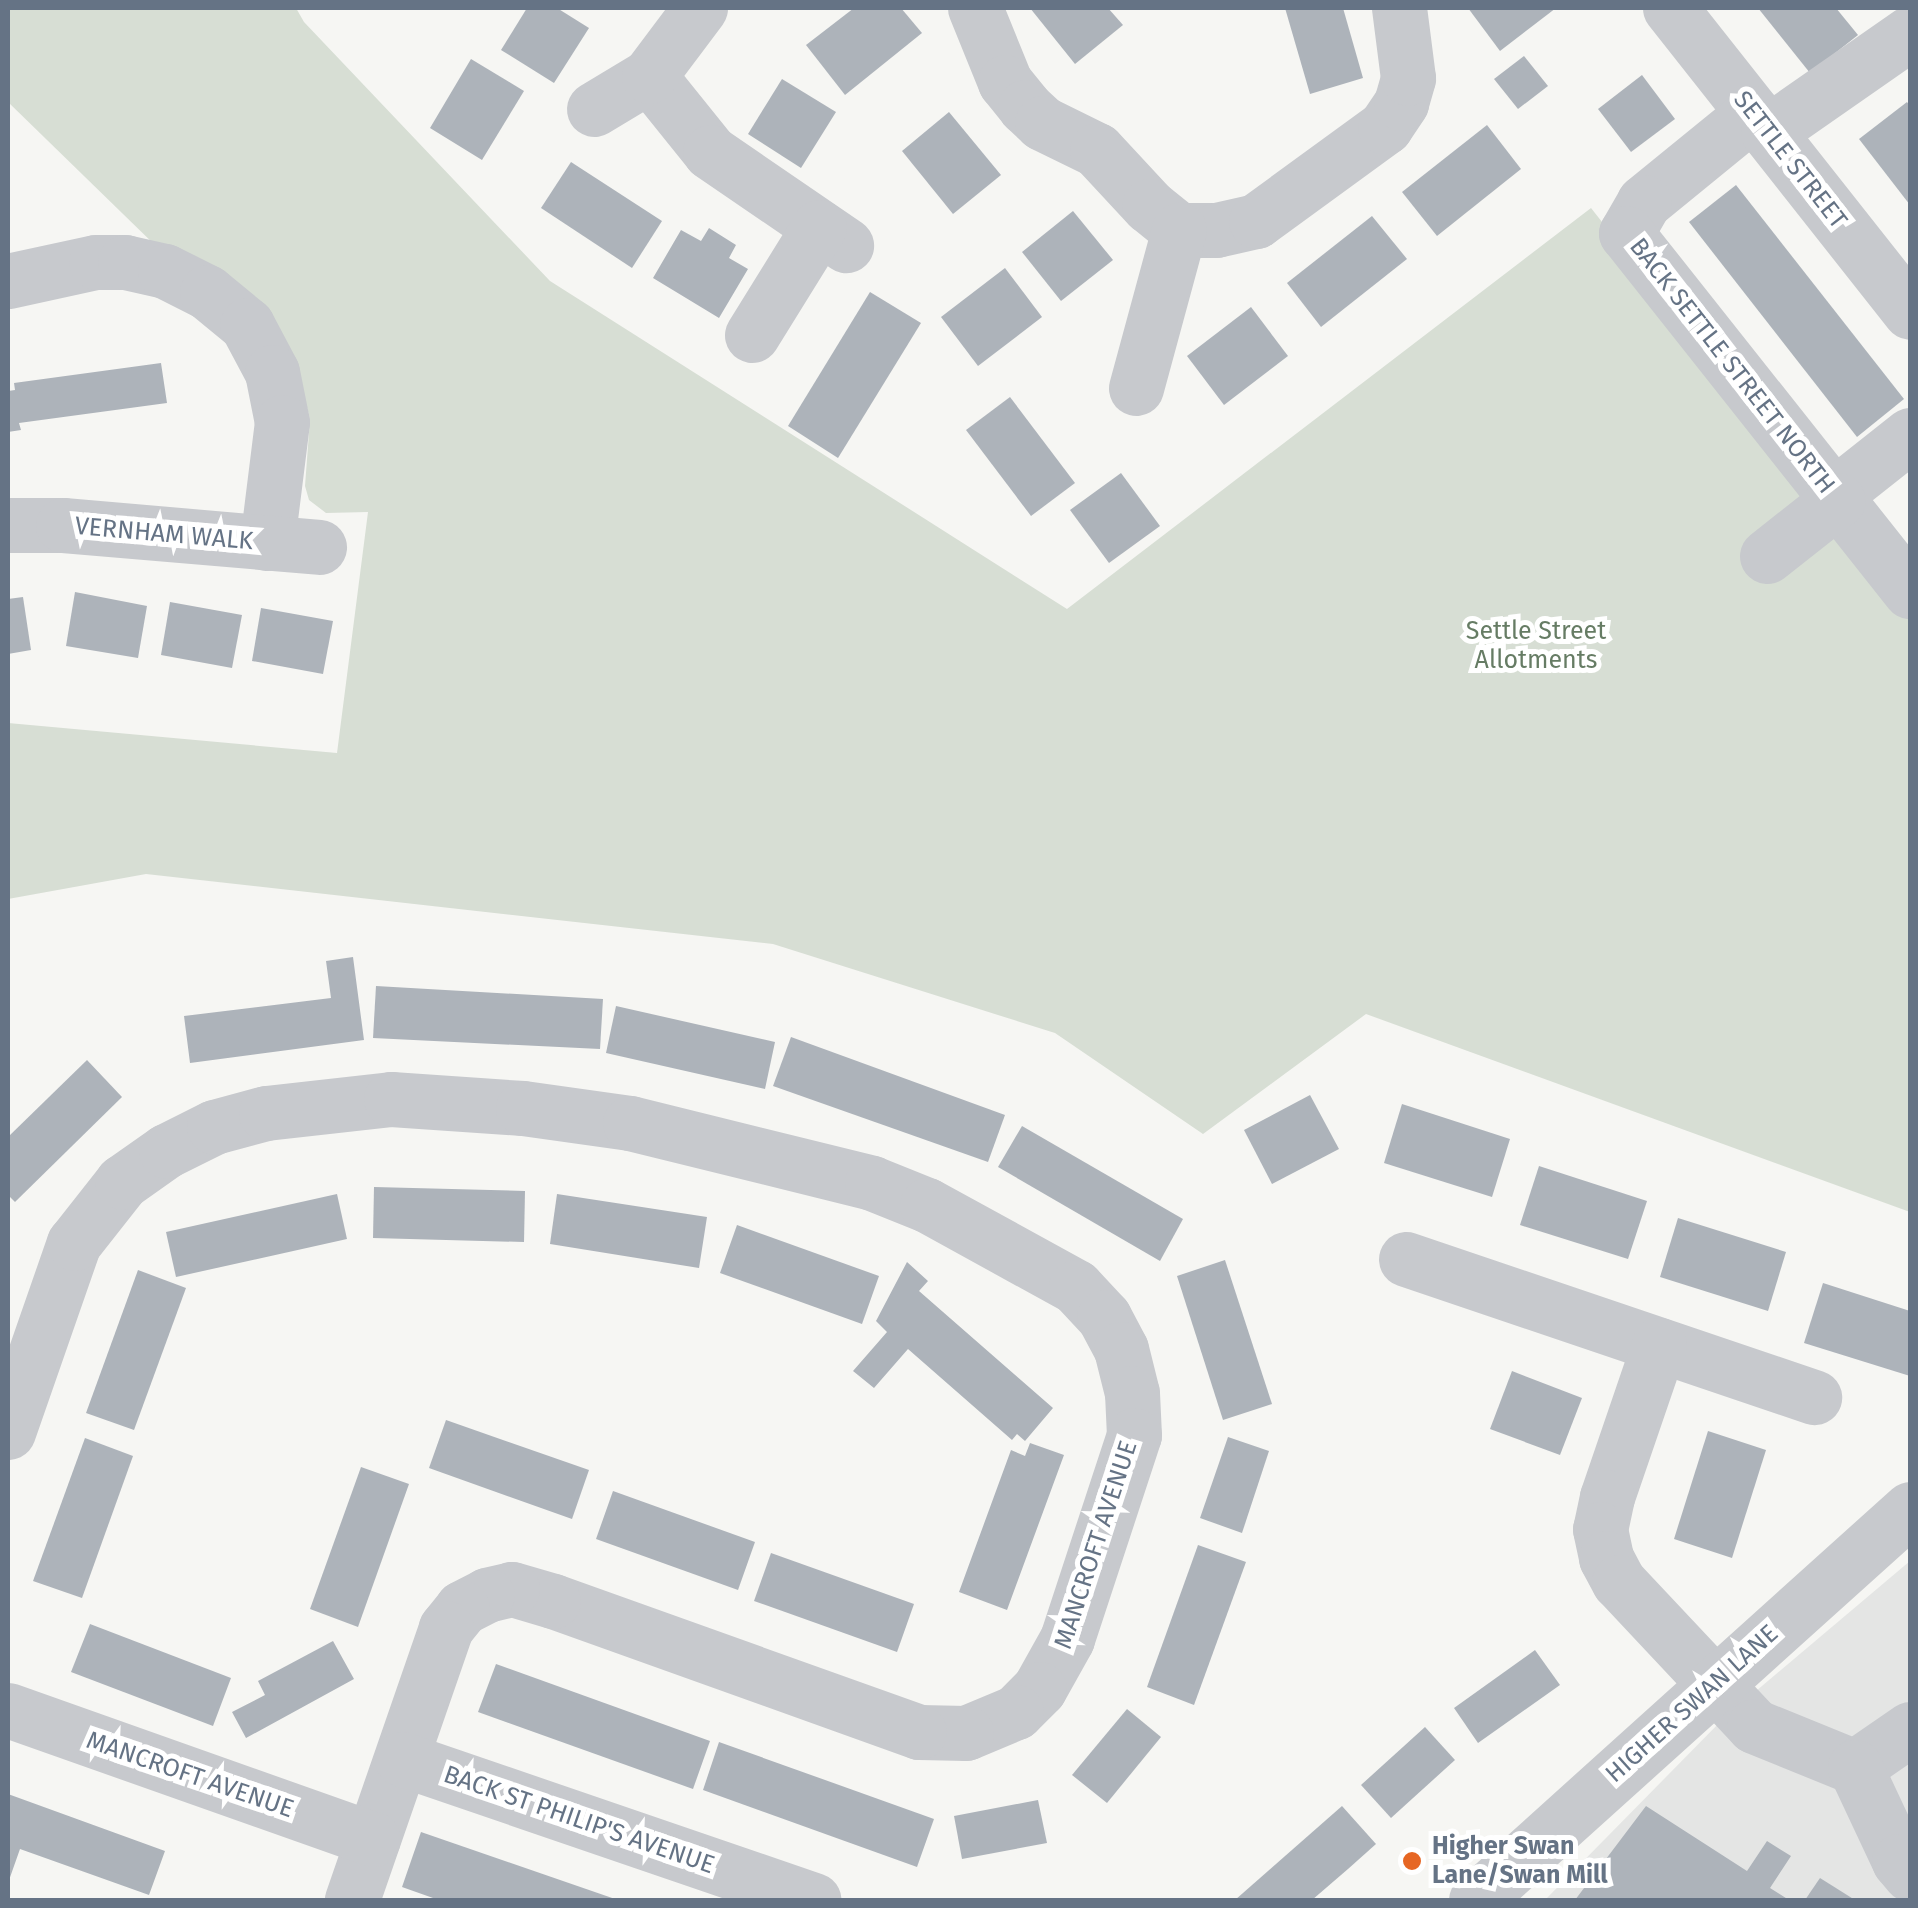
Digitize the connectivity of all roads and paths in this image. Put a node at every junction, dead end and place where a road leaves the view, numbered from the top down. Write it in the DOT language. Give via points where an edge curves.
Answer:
graph roads {
  1 [pos="700,8"];
  2 [pos="975,8"];
  3 [pos="1400,8"];
  4 [pos="1670,8"];
  5 [pos="1910,33"];
  6 [pos="650,76"];
  7 [pos="594,110"];
  8 [pos="1761,122"];
  9 [pos="1179,230"];
  10 [pos="8,281"];
  11 [pos="1910,312"];
  12 [pos="752,335"];
  13 [pos="1136,388"];
  14 [pos="1910,435"];
  15 [pos="1836,497"];
  16 [pos="8,525"];
  17 [pos="1768,556"];
  18 [pos="1910,592"];
  19 [pos="1406,1259"];
  20 [pos="1658,1345"];
  21 [pos="1814,1397"];
  22 [pos="8,1432"];
  23 [pos="1910,1509"];
  24 [pos="1713,1685"];
  25 [pos="8,1710"];
  26 [pos="1910,1729"];
  27 [pos="402,1759"];
  28 [pos="1855,1767"];
  29 [pos="373,1840"];
  30 [pos="1910,1874"];
  31 [pos="352,1900"];
  32 [pos="814,1900"];
  33 [pos="1476,1900"];
  1 -- 6 [label="street"];
  2 -- 9 [label="street" via="1005,82 1025,108 1042,124 1097,150"];
  3 -- 9 [label="street" via="1408,78 1384,127 1256,221"];
  4 -- 8 [label="street, SETTLE STREET"];
  5 -- 8 [label="street"];
  6 -- 7 [label="street"];
  6 -- 12 [label="street" via="710,152 833,236"];
  8 -- 11 [label="street, SETTLE STREET"];
  8 -- 15 [label="street, BACK SETTLE STREET NORTH" via="1644,202 1626,232"];
  9 -- 13 [label="street"];
  10 -- 16 [label="street, VERNHAM WALK" via="126,262 164,270 208,292 248,325 272,372 293,545"];
  14 -- 15 [label="street"];
  15 -- 17 [label="street"];
  15 -- 18 [label="street, BACK SETTLE STREET NORTH"];
  19 -- 20 [label="street" via="1463,1302"];
  20 -- 21 [label="street"];
  20 -- 24 [label="street" via="1600,1529 1619,1582"];
  22 -- 27 [label="street, MANCROFT AVENUE" via="74,1243 122,1182 214,1127 266,1113 391,1099 630,1123 872,1183 927,1205 1076,1287 1104,1317 1121,1349 1134,1435 1068,1639 1039,1689 1016,1712 966,1733 919,1732 512,1589 462,1608 446,1628"];
  23 -- 24 [label="street, HIGHER SWAN LANE"];
  24 -- 28 [label="street" via="1754,1726"];
  24 -- 33 [label="street, HIGHER SWAN LANE"];
  25 -- 29 [label="street, MANCROFT AVENUE"];
  26 -- 28 [label="street"];
  27 -- 29 [label="street, MANCROFT AVENUE"];
  27 -- 32 [label="street, BACK ST PHILIP'S AVENUE"];
  28 -- 30 [label="street"];
  29 -- 31 [label="street, MANCROFT AVENUE"];
}
